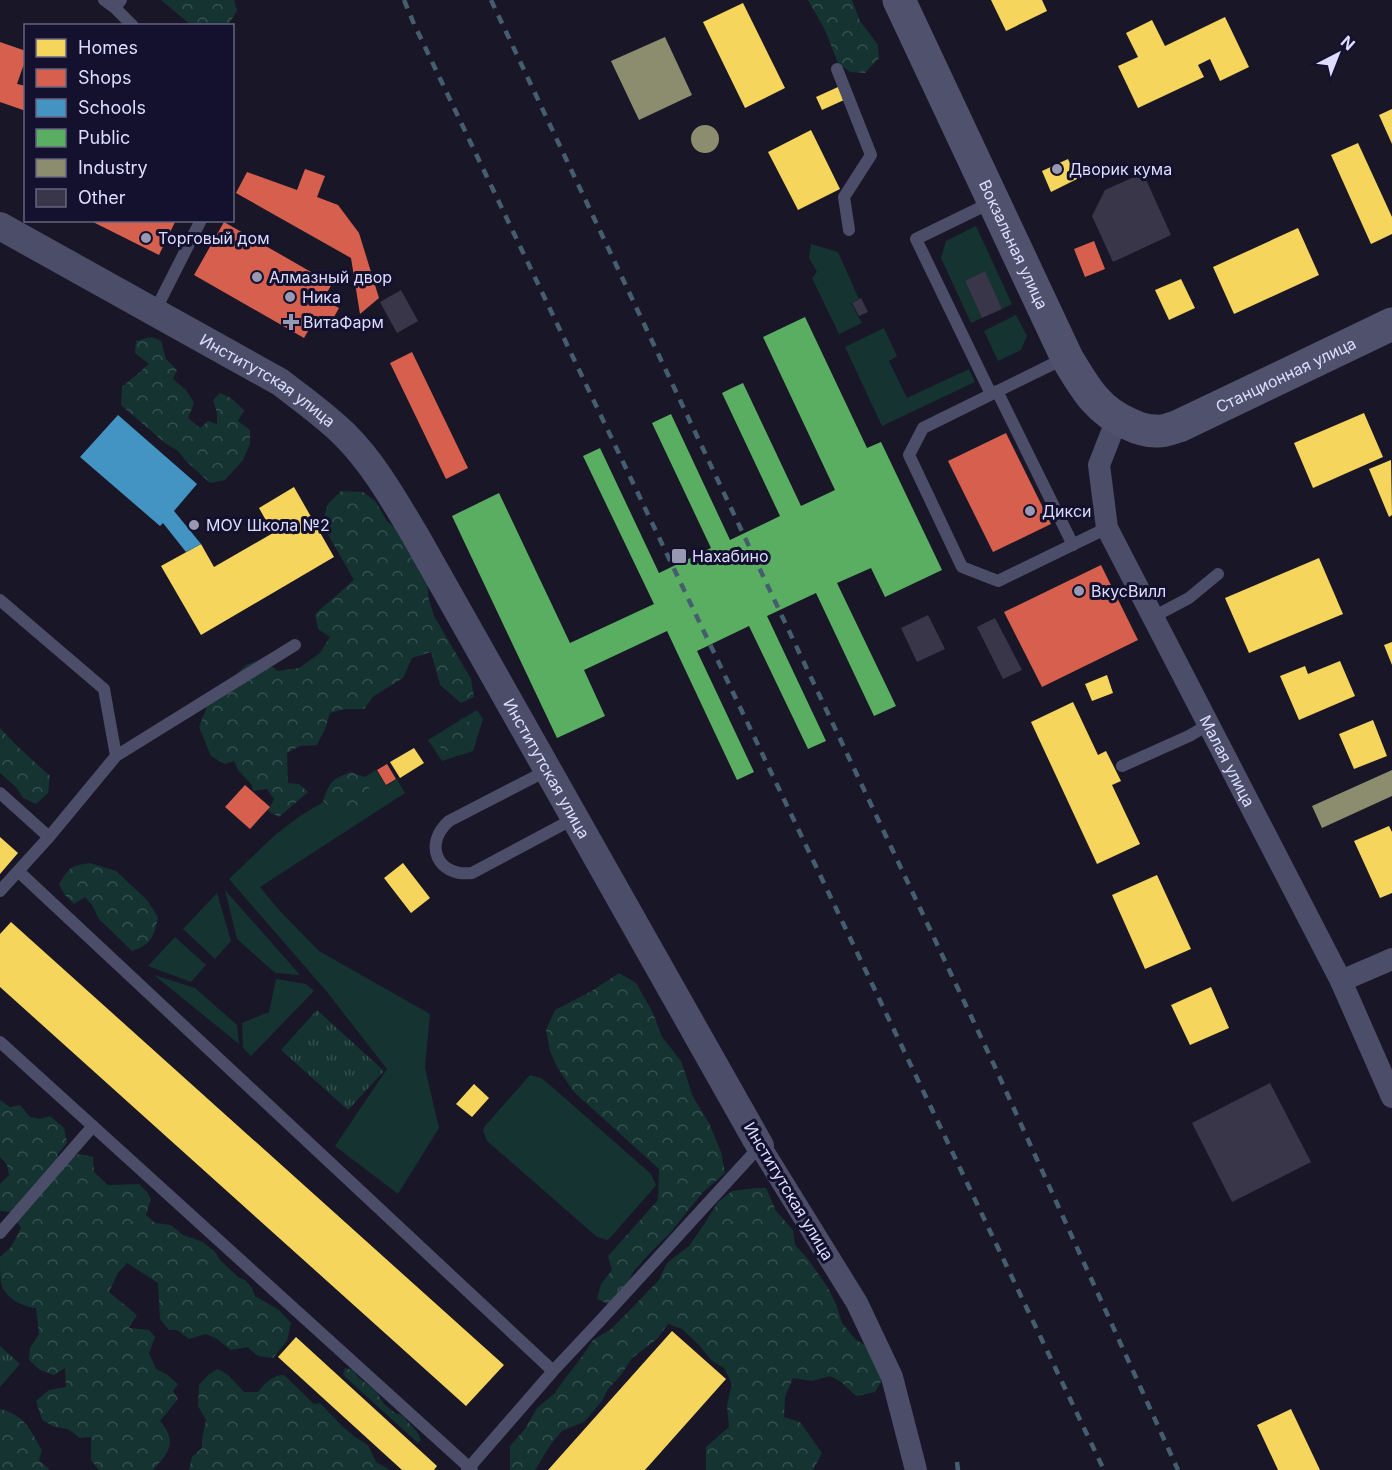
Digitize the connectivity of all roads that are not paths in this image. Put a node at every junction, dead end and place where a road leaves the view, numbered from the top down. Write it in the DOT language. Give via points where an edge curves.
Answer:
graph roads {
  1 [pos="104,0"];
  2 [pos="898,0"];
  3 [pos="118,4"];
  4 [pos="132,24"];
  5 [pos="837,69"];
  6 [pos="993,201"];
  7 [pos="200,222"];
  8 [pos="0,226"];
  9 [pos="849,230"];
  10 [pos="154,313"];
  11 [pos="1392,324"];
  12 [pos="1067,358"];
  13 [pos="994,393"];
  14 [pos="1117,419"];
  15 [pos="1179,426"];
  16 [pos="1107,528"];
  17 [pos="1073,545"];
  18 [pos="1218,574"];
  19 [pos="0,600"];
  20 [pos="1153,617"];
  21 [pos="296,645"];
  22 [pos="1208,725"];
  23 [pos="116,756"];
  24 [pos="1122,766"];
  25 [pos="548,770"];
  26 [pos="0,793"];
  27 [pos="574,818"];
  28 [pos="49,837"];
  29 [pos="18,871"];
  30 [pos="0,891"];
  31 [pos="1392,959"];
  32 [pos="1341,981"];
  33 [pos="0,1042"];
  34 [pos="1392,1096"];
  35 [pos="93,1126"];
  36 [pos="760,1146"];
  37 [pos="0,1233"];
  38 [pos="553,1371"];
  39 [pos="469,1469"];
  40 [pos="916,1470"];
  1 -- 3 [label="lane"];
  2 -- 6 [label="main road, Вокзальная улица"];
  3 -- 4 [label="lane"];
  5 -- 9 [label="lane" via="871,155 844,197"];
  6 -- 12 [label="main road, Вокзальная улица"];
  6 -- 13 [label="lane" via="916,239"];
  7 -- 10 [label="lane"];
  8 -- 10 [label="street, Институтская улица"];
  10 -- 25 [label="street, Институтская улица" via="280,382 346,436 393,499"];
  11 -- 15 [label="main road, Станционная улица"];
  12 -- 13 [label="lane"];
  12 -- 14 [label="main road, Вокзальная улица" via="1087,391"];
  13 -- 17 [label="lane"];
  13 -- 17 [label="lane" via="923,428 909,455 962,567 998,581"];
  14 -- 15 [label="main road, Вокзальная улица" via="1157,432"];
  14 -- 16 [label="street, Малая улица" via="1099,465"];
  16 -- 17 [label="lane"];
  16 -- 20 [label="street, Малая улица"];
  18 -- 20 [label="lane" via="1189,598"];
  19 -- 23 [label="lane" via="104,689"];
  20 -- 22 [label="street, Малая улица"];
  21 -- 23 [label="lane"];
  22 -- 24 [label="lane"];
  22 -- 32 [label="street, Малая улица"];
  23 -- 28 [label="lane"];
  25 -- 27 [label="street, Институтская улица"];
  25 -- 27 [label="lane" via="449,821 435,843 440,861 454,873 472,873"];
  26 -- 28 [label="lane"];
  27 -- 36 [label="street, Институтская улица"];
  28 -- 29 [label="lane"];
  29 -- 30 [label="lane"];
  29 -- 38 [label="lane"];
  31 -- 32 [label="street"];
  32 -- 34 [label="street, Малая улица"];
  33 -- 35 [label="lane"];
  35 -- 37 [label="lane"];
  35 -- 39 [label="lane"];
  36 -- 38 [label="lane"];
  36 -- 40 [label="street, Институтская улица" via="857,1303 892,1377"];
  38 -- 39 [label="lane"];
}
